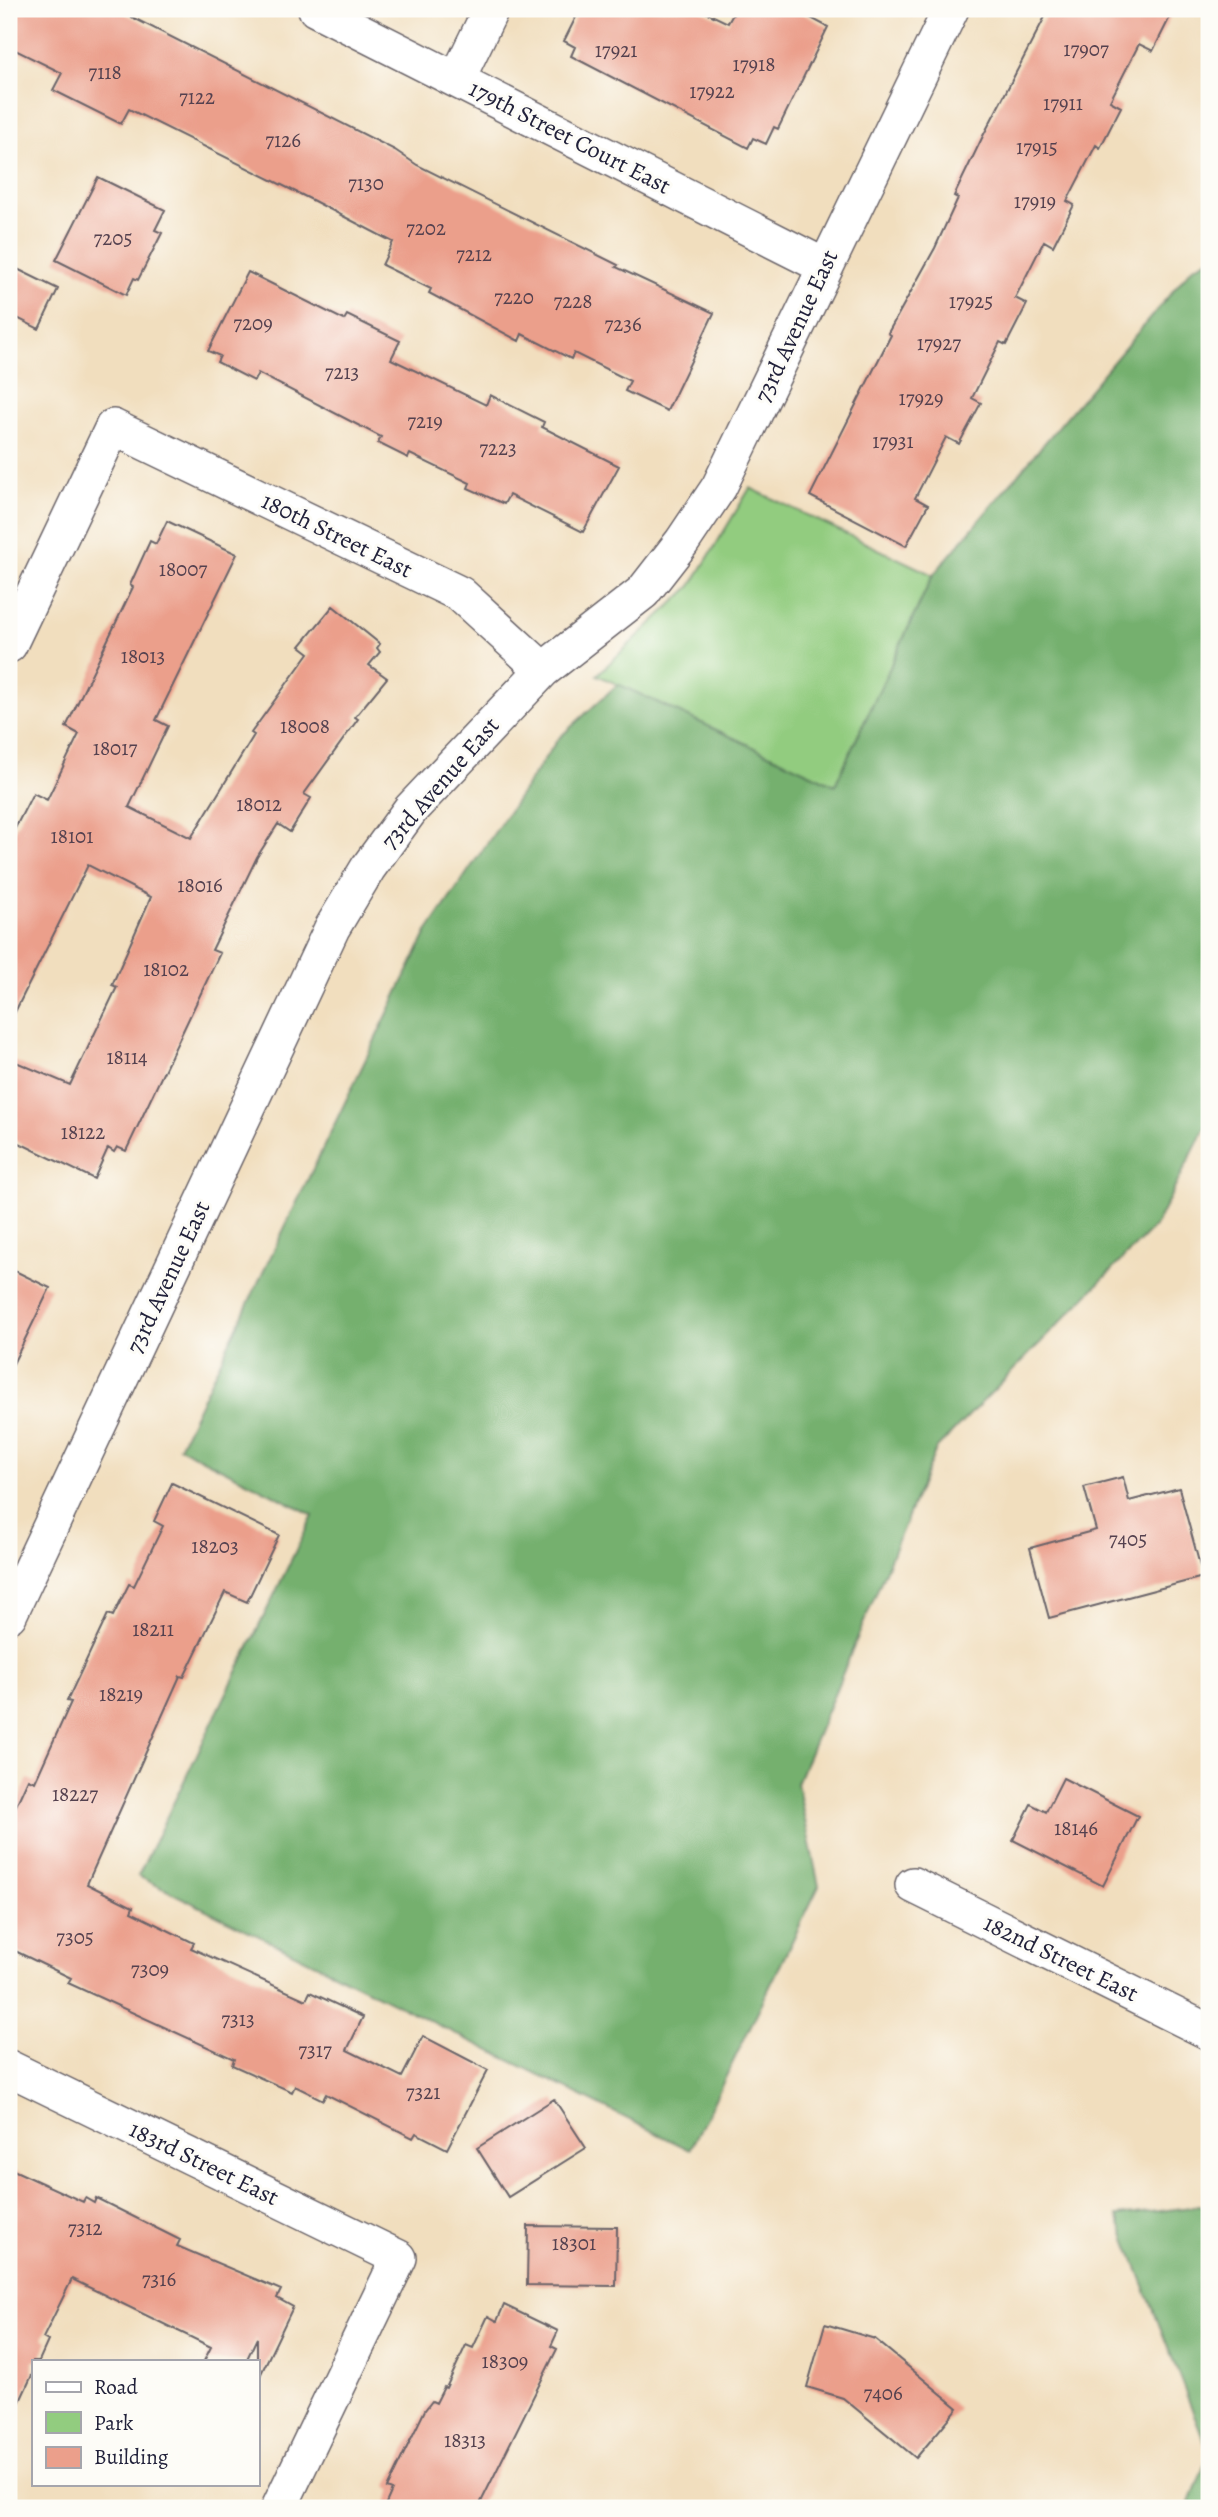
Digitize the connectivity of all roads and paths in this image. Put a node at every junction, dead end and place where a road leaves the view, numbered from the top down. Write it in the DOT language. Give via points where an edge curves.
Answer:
graph roads {
  1 [pos="316,9"];
  2 [pos="491,9"];
  3 [pos="951,9"];
  4 [pos="457,79"];
  5 [pos="824,266"];
  6 [pos="9,645"];
  7 [pos="542,670"];
  8 [pos="9,1615"];
  9 [pos="912,1885"];
  10 [pos="1209,2032"];
  11 [pos="9,2068"];
  12 [pos="279,2508"];
  1 -- 4 [label="street, 179th Street Court East"];
  2 -- 4 [label="street"];
  3 -- 5 [label="street, 73rd Avenue East"];
  4 -- 5 [label="street, 179th Street Court East"];
  5 -- 7 [label="street, 73rd Avenue East" via="719,487 682,542 643,592"];
  6 -- 7 [label="street, 180th Street East" via="113,427 460,594"];
  7 -- 8 [label="street, 73rd Avenue East" via="411,808 332,928"];
  9 -- 10 [label="street, 182nd Street East"];
  11 -- 12 [label="street, 183rd Street East" via="398,2258"];
}
